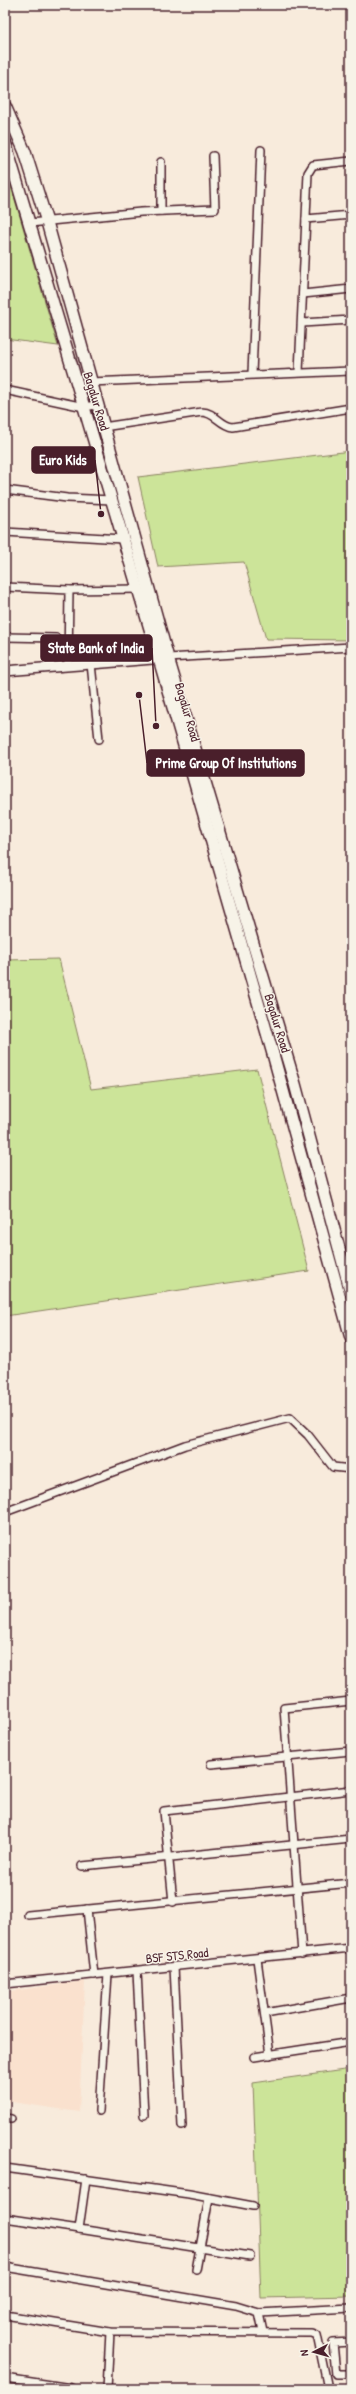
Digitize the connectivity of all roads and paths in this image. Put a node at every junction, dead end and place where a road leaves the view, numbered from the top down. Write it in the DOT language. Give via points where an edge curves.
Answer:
graph roads {
  1 [pos="5,106"];
  2 [pos="5,142"];
  3 [pos="261,150"];
  4 [pos="213,156"];
  5 [pos="351,161"];
  6 [pos="161,162"];
  7 [pos="161,211"];
  8 [pos="351,216"];
  9 [pos="306,219"];
  10 [pos="46,222"];
  11 [pos="30,223"];
  12 [pos="351,290"];
  13 [pos="303,294"];
  14 [pos="351,320"];
  15 [pos="302,324"];
  16 [pos="351,371"];
  17 [pos="299,372"];
  18 [pos="252,374"];
  19 [pos="90,382"];
  20 [pos="5,390"];
  21 [pos="96,405"];
  22 [pos="84,407"];
  23 [pos="351,408"];
  24 [pos="103,427"];
  25 [pos="5,490"];
  26 [pos="112,500"];
  27 [pos="5,532"];
  28 [pos="122,539"];
  29 [pos="5,588"];
  30 [pos="139,589"];
  31 [pos="69,590"];
  32 [pos="5,637"];
  33 [pos="56,638"];
  34 [pos="351,647"];
  35 [pos="164,658"];
  36 [pos="91,664"];
  37 [pos="68,666"];
  38 [pos="5,670"];
  39 [pos="99,739"];
  40 [pos="277,1023"];
  41 [pos="265,1025"];
  42 [pos="351,1293"];
  43 [pos="351,1338"];
  44 [pos="351,1469"];
  45 [pos="5,1512"];
  46 [pos="351,1701"];
  47 [pos="351,1751"];
  48 [pos="288,1758"];
  49 [pos="211,1764"];
  50 [pos="351,1790"];
  51 [pos="290,1797"];
  52 [pos="351,1839"];
  53 [pos="294,1844"];
  54 [pos="168,1857"];
  55 [pos="82,1866"];
  56 [pos="351,1883"];
  57 [pos="297,1889"];
  58 [pos="173,1902"];
  59 [pos="88,1909"];
  60 [pos="28,1915"];
  61 [pos="351,1948"];
  62 [pos="302,1954"];
  63 [pos="257,1959"];
  64 [pos="174,1967"];
  65 [pos="137,1971"];
  66 [pos="108,1974"];
  67 [pos="94,1975"];
  68 [pos="5,1984"];
  69 [pos="351,1998"];
  70 [pos="265,2013"];
  71 [pos="351,2042"];
  72 [pos="270,2054"];
  73 [pos="254,2057"];
  74 [pos="99,2111"];
  75 [pos="144,2115"];
  76 [pos="182,2126"];
  77 [pos="5,2168"];
  78 [pos="86,2179"];
  79 [pos="209,2198"];
  80 [pos="253,2206"];
  81 [pos="5,2218"];
  82 [pos="79,2229"];
  83 [pos="200,2248"];
  84 [pos="250,2256"];
  85 [pos="5,2267"];
  86 [pos="196,2270"];
  87 [pos="351,2308"];
  88 [pos="259,2313"];
  89 [pos="5,2315"];
  90 [pos="110,2332"];
  91 [pos="263,2332"];
  92 [pos="351,2342"];
  93 [pos="351,2374"];
  94 [pos="5,2378"];
  95 [pos="71,2389"];
  96 [pos="107,2389"];
  97 [pos="328,2389"];
  1 -- 10 [label="main road, Bagalur Road" via="25,152"];
  2 -- 11 [label="main road, Bagalur Road"];
  3 -- 18 [label="street"];
  4 -- 7 [label="street" via="215,209"];
  5 -- 9 [label="street" via="313,165 308,173"];
  6 -- 7 [label="street"];
  7 -- 10 [label="street"];
  8 -- 9 [label="street"];
  9 -- 13 [label="street"];
  10 -- 11 [label="street"];
  10 -- 19 [label="main road, Bagalur Road"];
  11 -- 22 [label="main road, Bagalur Road"];
  12 -- 13 [label="street"];
  13 -- 15 [label="street"];
  14 -- 15 [label="street"];
  15 -- 17 [label="street"];
  16 -- 17 [label="street"];
  17 -- 18 [label="street"];
  18 -- 19 [label="street"];
  19 -- 21 [label="main road, Bagalur Road"];
  20 -- 22 [label="street"];
  21 -- 22 [label="street"];
  21 -- 24 [label="main road, Bagalur Road"];
  22 -- 26 [label="main road, Bagalur Road"];
  23 -- 24 [label="street" via="233,428 226,426 208,412"];
  24 -- 35 [label="main road, Bagalur Road"];
  25 -- 26 [label="street" via="68,498"];
  26 -- 28 [label="main road, Bagalur Road"];
  27 -- 28 [label="street"];
  28 -- 30 [label="main road, Bagalur Road"];
  29 -- 31 [label="street"];
  30 -- 31 [label="street"];
  30 -- 35 [label="main road, Bagalur Road"];
  31 -- 37 [label="street"];
  32 -- 33 [label="street"];
  34 -- 35 [label="street"];
  35 -- 36 [label="street"];
  35 -- 40 [label="main road, Bagalur Road"];
  35 -- 41 [label="main road, Bagalur Road"];
  36 -- 37 [label="street"];
  36 -- 39 [label="street"];
  37 -- 38 [label="street"];
  40 -- 41 [label="street"];
  40 -- 42 [label="main road, Bagalur Road"];
  41 -- 43 [label="main road, Bagalur Road"];
  44 -- 45 [label="street" via="333,1467 308,1435 290,1418 185,1445"];
  46 -- 48 [label="street" via="284,1708"];
  47 -- 48 [label="street"];
  48 -- 49 [label="street"];
  48 -- 51 [label="street"];
  50 -- 51 [label="street"];
  51 -- 53 [label="street"];
  51 -- 54 [label="street" via="164,1811"];
  52 -- 53 [label="street"];
  53 -- 54 [label="street"];
  53 -- 57 [label="street"];
  54 -- 55 [label="street"];
  54 -- 58 [label="street"];
  56 -- 57 [label="street"];
  57 -- 58 [label="street"];
  57 -- 62 [label="street"];
  58 -- 59 [label="street"];
  59 -- 60 [label="street"];
  59 -- 67 [label="street"];
  61 -- 62 [label="street, BSF STS Road"];
  62 -- 63 [label="street, BSF STS Road"];
  63 -- 64 [label="street, BSF STS Road"];
  63 -- 70 [label="street"];
  64 -- 65 [label="street, BSF STS Road"];
  64 -- 76 [label="street"];
  65 -- 66 [label="street, BSF STS Road"];
  65 -- 75 [label="street"];
  66 -- 67 [label="street, BSF STS Road"];
  66 -- 74 [label="street"];
  67 -- 68 [label="street, BSF STS Road"];
  69 -- 70 [label="street"];
  70 -- 72 [label="street"];
  71 -- 72 [label="street"];
  72 -- 73 [label="street"];
  77 -- 78 [label="street"];
  78 -- 79 [label="street"];
  78 -- 82 [label="street"];
  79 -- 80 [label="street"];
  79 -- 83 [label="street"];
  81 -- 82 [label="street"];
  82 -- 83 [label="street"];
  83 -- 84 [label="street"];
  83 -- 86 [label="street"];
  85 -- 88 [label="street" via="236,2306"];
  87 -- 88 [label="street"];
  88 -- 91 [label="street"];
  89 -- 90 [label="street"];
  90 -- 91 [label="street"];
  90 -- 96 [label="street"];
  91 -- 97 [label="street" via="317,2335"];
  92 -- 93 [label="street" via="333,2342 336,2374"];
  94 -- 95 [label="street"];
}
